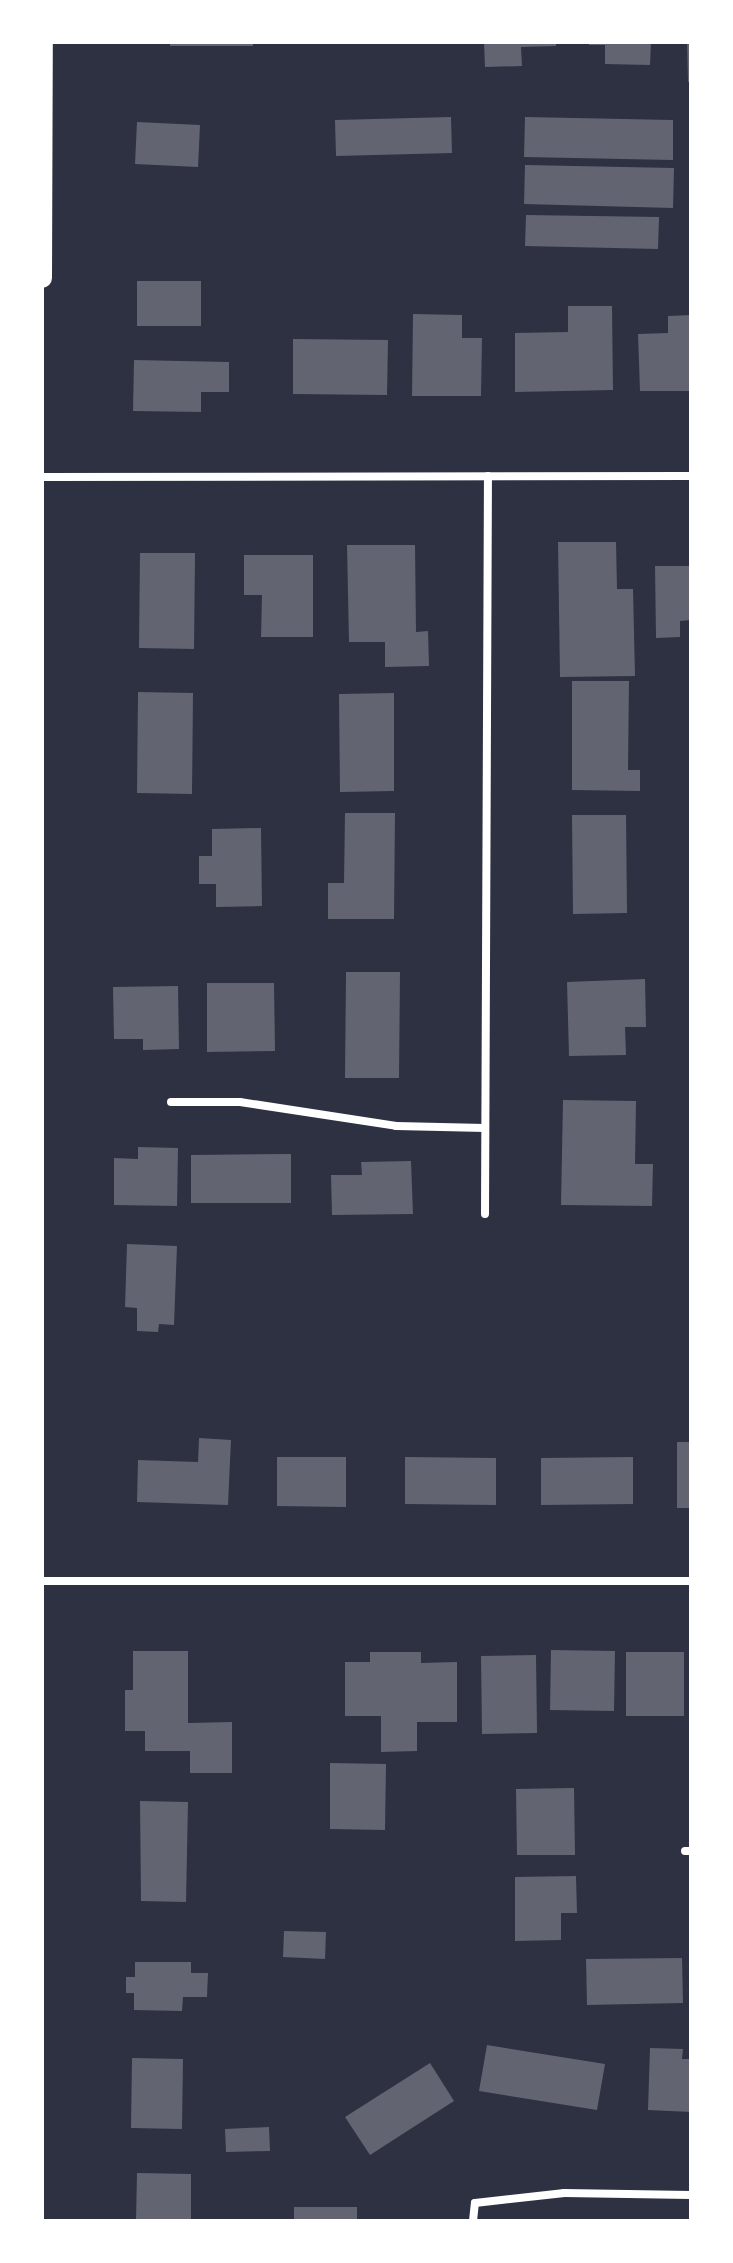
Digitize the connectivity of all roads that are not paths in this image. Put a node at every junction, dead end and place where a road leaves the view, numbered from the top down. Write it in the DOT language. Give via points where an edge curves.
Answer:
graph roads {
  1 [pos="43,42"];
  2 [pos="42,171"];
  3 [pos="42,278"];
  4 [pos="488,476"];
  5 [pos="691,476"];
  6 [pos="42,477"];
  7 [pos="171,1102"];
  8 [pos="485,1128"];
  9 [pos="485,1214"];
  10 [pos="42,1581"];
  11 [pos="691,1581"];
  12 [pos="691,2195"];
  13 [pos="473,2221"];
  1 -- 2 [label="main road"];
  2 -- 3 [label="main road"];
  4 -- 5 [label="street"];
  4 -- 6 [label="street"];
  4 -- 8 [label="street"];
  7 -- 8 [label="street" via="240,1102 396,1126"];
  8 -- 9 [label="street"];
  10 -- 11 [label="street"];
  12 -- 13 [label="street" via="564,2193 475,2203"];
}
